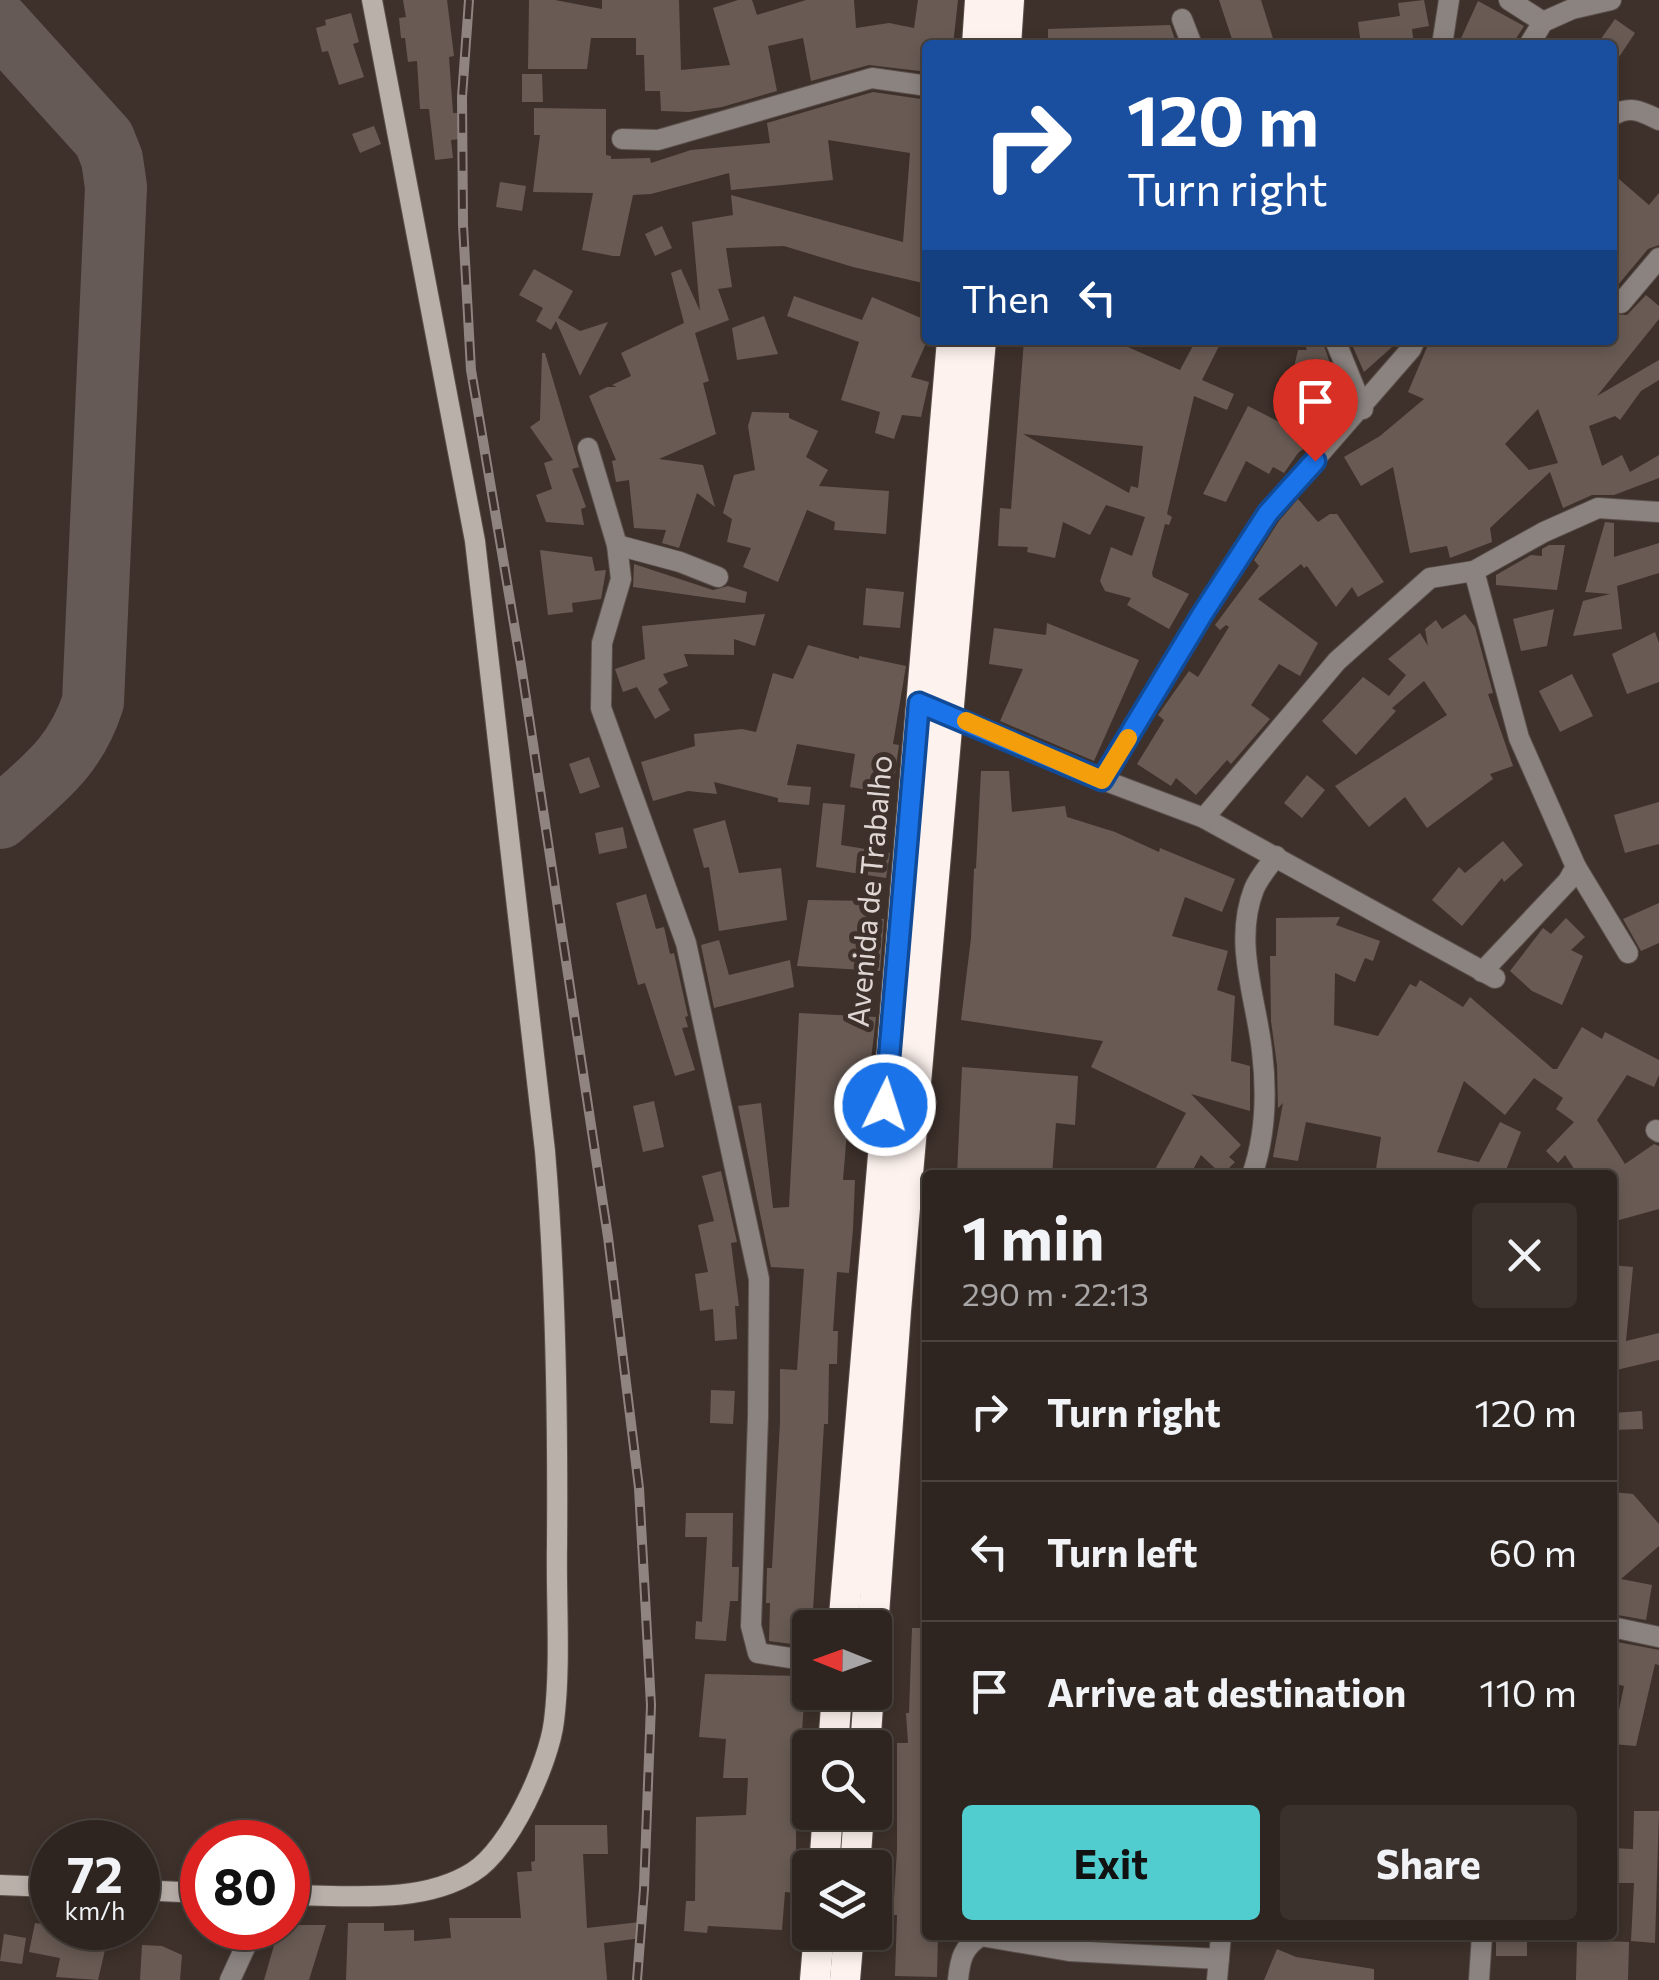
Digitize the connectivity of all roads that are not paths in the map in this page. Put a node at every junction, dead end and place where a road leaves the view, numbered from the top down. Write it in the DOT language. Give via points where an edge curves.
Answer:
graph roads {
  1 [pos="372,0"];
  2 [pos="980,0"];
  3 [pos="1010,0"];
  4 [pos="1448,0"];
  5 [pos="1509,0"];
  6 [pos="1611,0"];
  7 [pos="1182,19"];
  8 [pos="1544,22"];
  9 [pos="977,40"];
  10 [pos="1006,40"];
  11 [pos="1190,40"];
  12 [pos="1443,40"];
  13 [pos="1532,40"];
  14 [pos="922,85"];
  15 [pos="1617,113"];
  16 [pos="1659,120"];
  17 [pos="622,139"];
  18 [pos="1659,258"];
  19 [pos="1621,303"];
  20 [pos="952,345"];
  21 [pos="981,345"];
  22 [pos="1337,345"];
  23 [pos="1413,345"];
  24 [pos="1363,409"];
  25 [pos="588,448"];
  26 [pos="1659,512"];
  27 [pos="618,545"];
  28 [pos="1474,571"];
  29 [pos="718,577"];
  30 [pos="919,703"];
  31 [pos="949,714"];
  32 [pos="1102,780"];
  33 [pos="1204,818"];
  34 [pos="1276,856"];
  35 [pos="1576,867"];
  36 [pos="915,921"];
  37 [pos="1628,954"];
  38 [pos="1255,1170"];
  39 [pos="886,1266"];
  40 [pos="844,1610"];
  41 [pos="874,1610"];
  42 [pos="1617,1627"];
  43 [pos="1659,1638"];
  44 [pos="792,1658"];
  45 [pos="0,1885"];
  46 [pos="30,1886"];
  47 [pos="310,1895"];
  48 [pos="975,1940"];
  49 [pos="1005,1940"];
  50 [pos="1221,1940"];
  51 [pos="1482,1940"];
  52 [pos="244,1950"];
  53 [pos="823,1950"];
  54 [pos="841,1950"];
  55 [pos="1218,1969"];
  56 [pos="830,1977"];
  57 [pos="230,1980"];
  58 [pos="958,1980"];
  59 [pos="1479,1980"];
  1 -- 47 [label="street" via="475,542 546,1151 558,1394 554,1723 508,1836 476,1871 436,1889"];
  2 -- 9 [label="highway"];
  3 -- 10 [label="highway"];
  4 -- 12 [label="street"];
  5 -- 8 [label="street"];
  6 -- 8 [label="street"];
  7 -- 11 [label="street"];
  8 -- 13 [label="street"];
  14 -- 17 [label="street" via="872,78 658,140"];
  15 -- 16 [label="street" via="1639,109"];
  18 -- 19 [label="street"];
  20 -- 30 [label="highway, Avenida de Trabalho"];
  21 -- 31 [label="highway, Avenida de Trabalho"];
  22 -- 24 [label="street"];
  23 -- 24 [label="street"];
  24 -- 32 [label="street" via="1268,513"];
  25 -- 27 [label="street"];
  26 -- 28 [label="street" via="1598,508"];
  27 -- 29 [label="street"];
  27 -- 44 [label="street" via="622,579 602,643 600,708 686,943 758,1280 751,1626 758,1653"];
  28 -- 33 [label="street" via="1430,578 1385,616"];
  28 -- 35 [label="street" via="1519,738"];
  30 -- 31 [label="street"];
  30 -- 36 [label="highway, Avenida de Trabalho"];
  31 -- 32 [label="street"];
  31 -- 36 [label="highway, Avenida de Trabalho"];
  32 -- 33 [label="street"];
  33 -- 34 [label="street"];
  34 -- 35 [label="street" via="1488,975"];
  34 -- 38 [label="street" via="1254,887 1246,924 1266,1094"];
  35 -- 37 [label="street"];
  36 -- 39 [label="highway, Avenida de Trabalho"];
  39 -- 40 [label="highway, Avenida de Trabalho"];
  39 -- 41 [label="highway, Avenida de Trabalho"];
  42 -- 43 [label="street"];
  45 -- 46 [label="street"];
  48 -- 58 [label="street" via="967,1945"];
  49 -- 55 [label="street"];
  50 -- 55 [label="street"];
  51 -- 59 [label="street"];
  52 -- 57 [label="street"];
  53 -- 56 [label="highway"];
  54 -- 56 [label="highway"];
}
